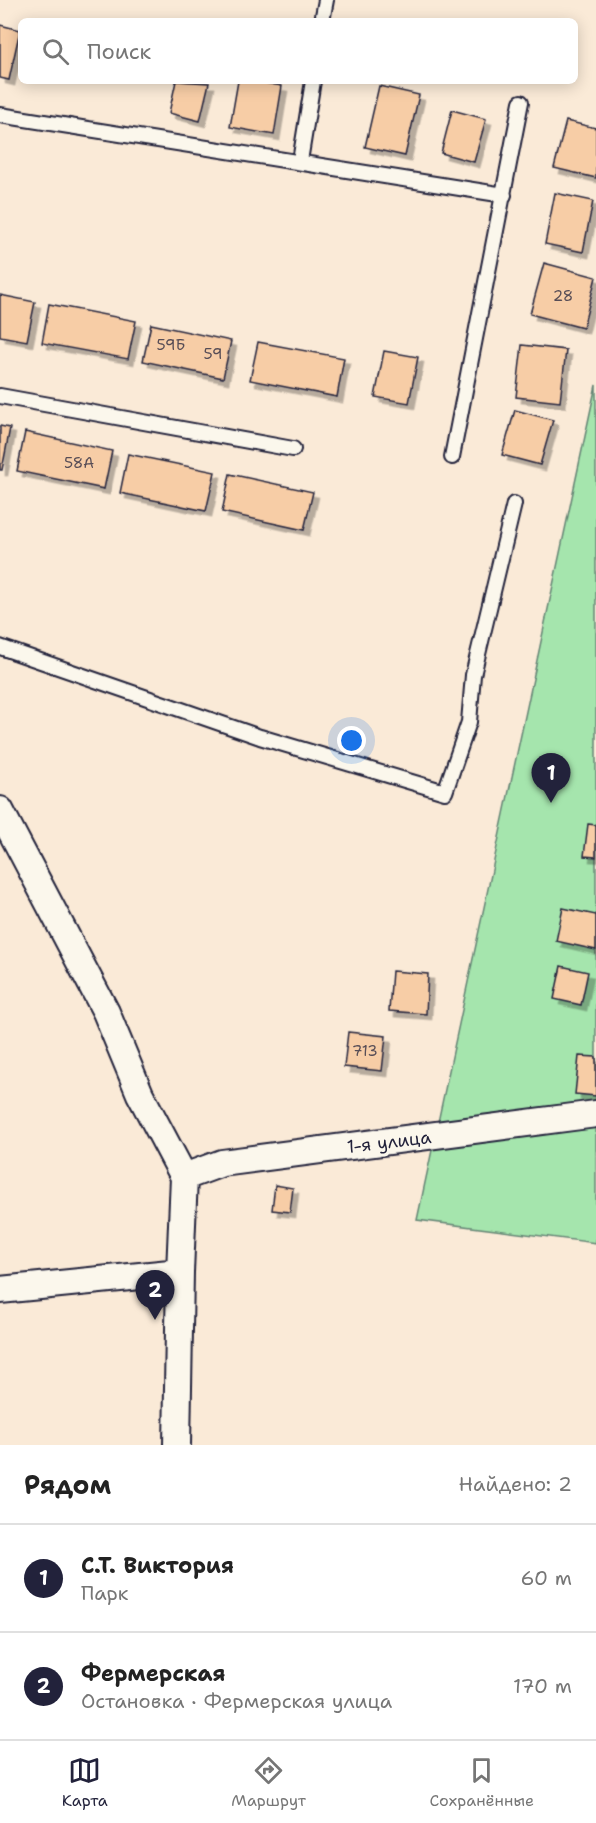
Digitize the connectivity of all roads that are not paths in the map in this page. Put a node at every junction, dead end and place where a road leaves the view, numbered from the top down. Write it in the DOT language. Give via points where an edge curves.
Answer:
graph roads {
  1 [pos="326,0"];
  2 [pos="323,18"];
  3 [pos="313,84"];
  4 [pos="521,102"];
  5 [pos="0,115"];
  6 [pos="300,161"];
  7 [pos="504,195"];
  8 [pos="0,396"];
  9 [pos="293,449"];
  10 [pos="452,457"];
  11 [pos="514,504"];
  12 [pos="0,647"];
  13 [pos="0,810"];
  14 [pos="596,1114"];
  15 [pos="184,1177"];
  16 [pos="180,1272"];
  17 [pos="0,1290"];
  18 [pos="177,1445"];
  1 -- 2 [label="lane"];
  3 -- 6 [label="lane"];
  4 -- 7 [label="lane"];
  5 -- 6 [label="lane"];
  6 -- 7 [label="lane"];
  7 -- 10 [label="lane"];
  8 -- 9 [label="lane"];
  11 -- 12 [label="lane" via="473,675 469,722 444,792 260,737"];
  13 -- 15 [label="street" via="106,1012 140,1095"];
  14 -- 15 [label="street, 1-я улица" via="222,1163"];
  15 -- 16 [label="street"];
  16 -- 17 [label="street"];
  16 -- 18 [label="street"];
}
